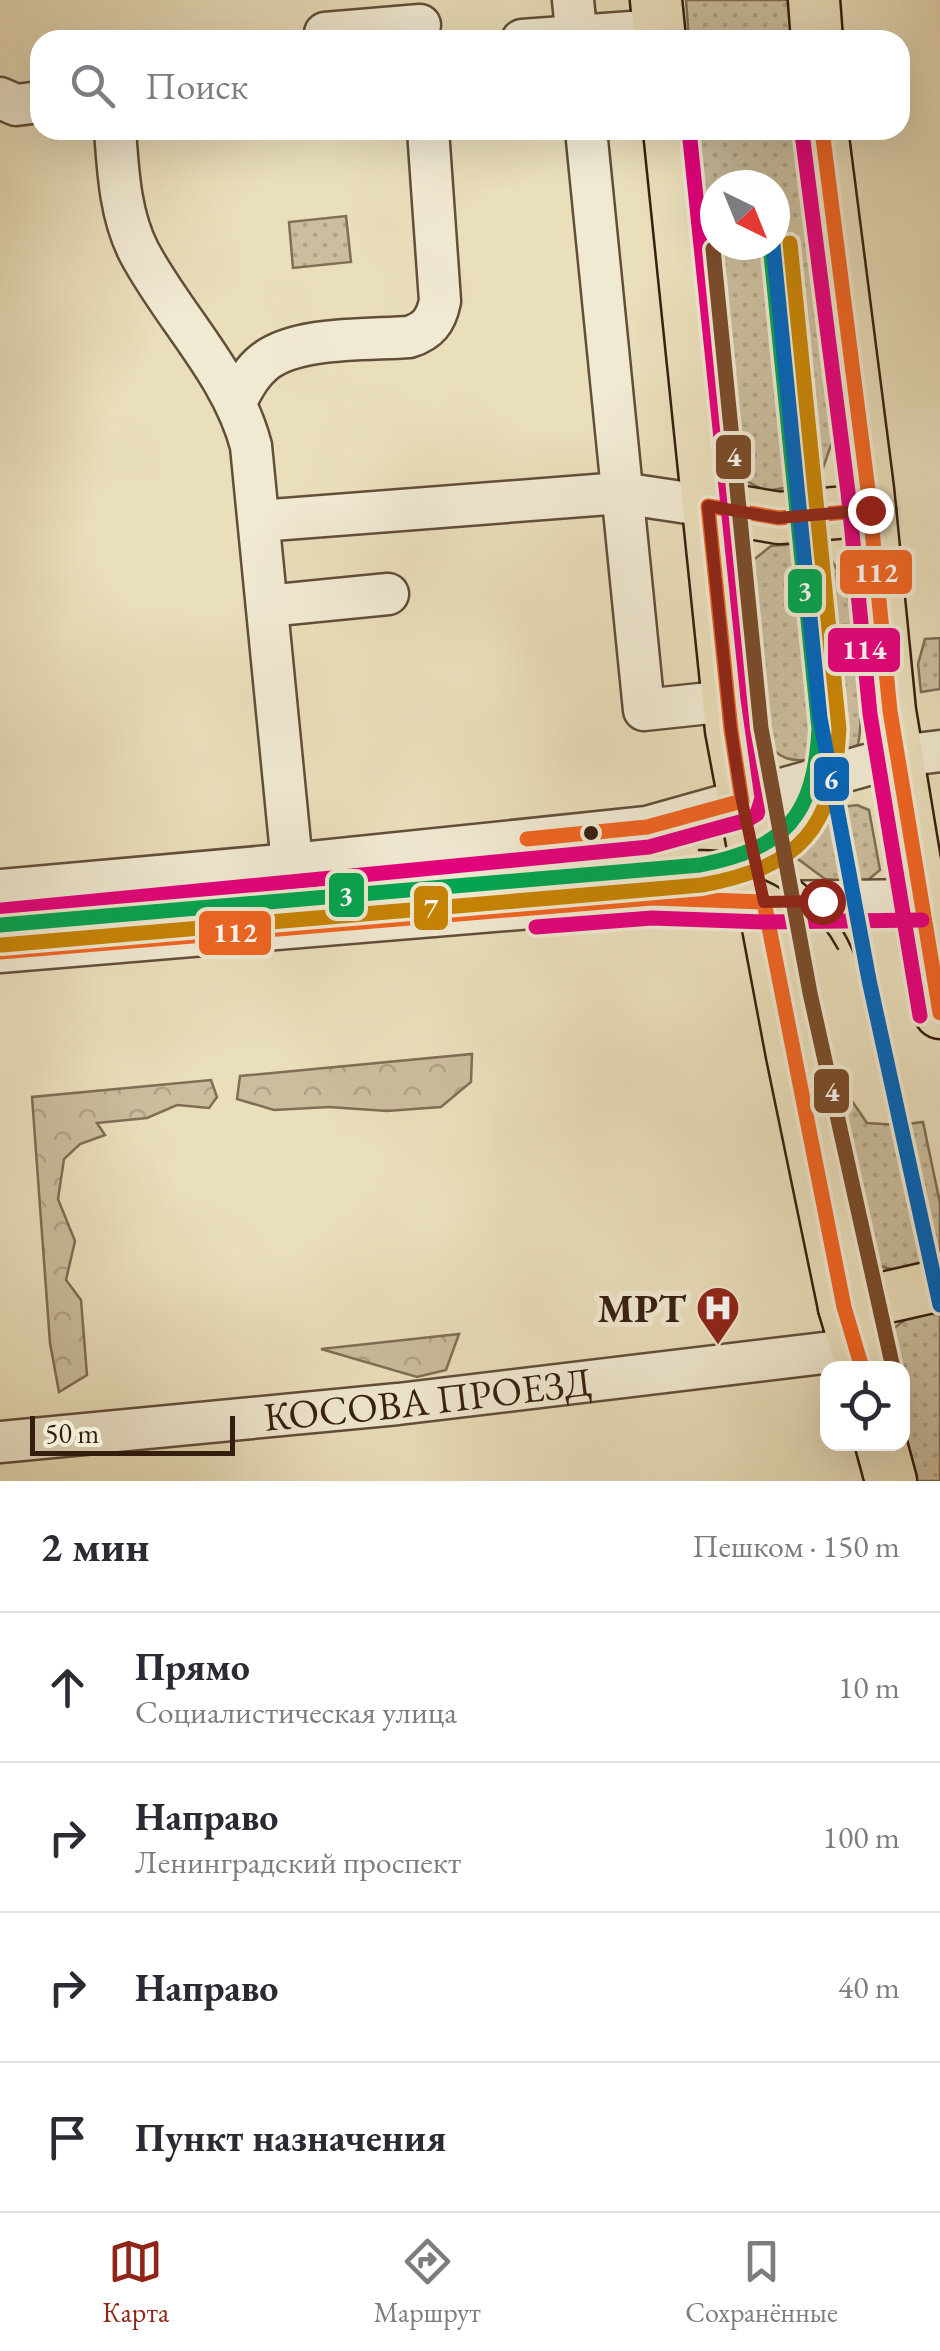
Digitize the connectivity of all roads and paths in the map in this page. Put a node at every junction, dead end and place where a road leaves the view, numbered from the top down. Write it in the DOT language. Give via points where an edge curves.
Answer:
graph roads {
  1 [pos="814,0"];
  2 [pos="420,22"];
  3 [pos="658,23"];
  4 [pos="323,24"];
  5 [pos="575,25"];
  6 [pos="816,30"];
  7 [pos="0,98"];
  8 [pos="30,103"];
  9 [pos="116,140"];
  10 [pos="429,140"];
  11 [pos="587,140"];
  12 [pos="670,140"];
  13 [pos="823,140"];
  14 [pos="236,401"];
  15 [pos="621,493"];
  16 [pos="708,506"];
  17 [pos="870,510"];
  18 [pos="259,520"];
  19 [pos="388,594"];
  20 [pos="267,606"];
  21 [pos="728,701"];
  22 [pos="920,754"];
  23 [pos="742,801"];
  24 [pos="292,864"];
  25 [pos="0,890"];
  26 [pos="931,898"];
  27 [pos="764,902"];
  28 [pos="0,952"];
  29 [pos="940,1013"];
  30 [pos="940,1285"];
  31 [pos="855,1342"];
  32 [pos="0,1442"];
  33 [pos="883,1451"];
  34 [pos="891,1481"];
  1 -- 6 [label="main road"];
  2 -- 4 [label="street"];
  3 -- 5 [label="street"];
  7 -- 8 [label="street"];
  9 -- 14 [label="street" via="118,182 138,250"];
  10 -- 14 [label="street" via="440,301 434,322 409,337 288,349 250,376"];
  11 -- 15 [label="street"];
  12 -- 16 [label="main road"];
  13 -- 17 [label="main road"];
  14 -- 18 [label="street" via="252,446"];
  15 -- 16 [label="street"];
  15 -- 18 [label="street"];
  15 -- 21 [label="street" via="644,710"];
  16 -- 17 [label="main road" via="778,518"];
  16 -- 21 [label="main road"];
  17 -- 22 [label="main road" via="890,711"];
  18 -- 20 [label="street"];
  19 -- 20 [label="street"];
  20 -- 24 [label="street"];
  21 -- 23 [label="main road"];
  22 -- 23 [label="street"];
  22 -- 26 [label="main road"];
  23 -- 24 [label="street" via="647,826"];
  23 -- 27 [label="main road"];
  24 -- 25 [label="street"];
  26 -- 27 [label="street"];
  26 -- 29 [label="main road"];
  27 -- 28 [label="street" via="652,898"];
  27 -- 31 [label="main road"];
  30 -- 31 [label="main road"];
  31 -- 32 [label="street, КОСОВА ПРОЕЗД" via="398,1404"];
  33 -- 34 [label="main road"];
}
